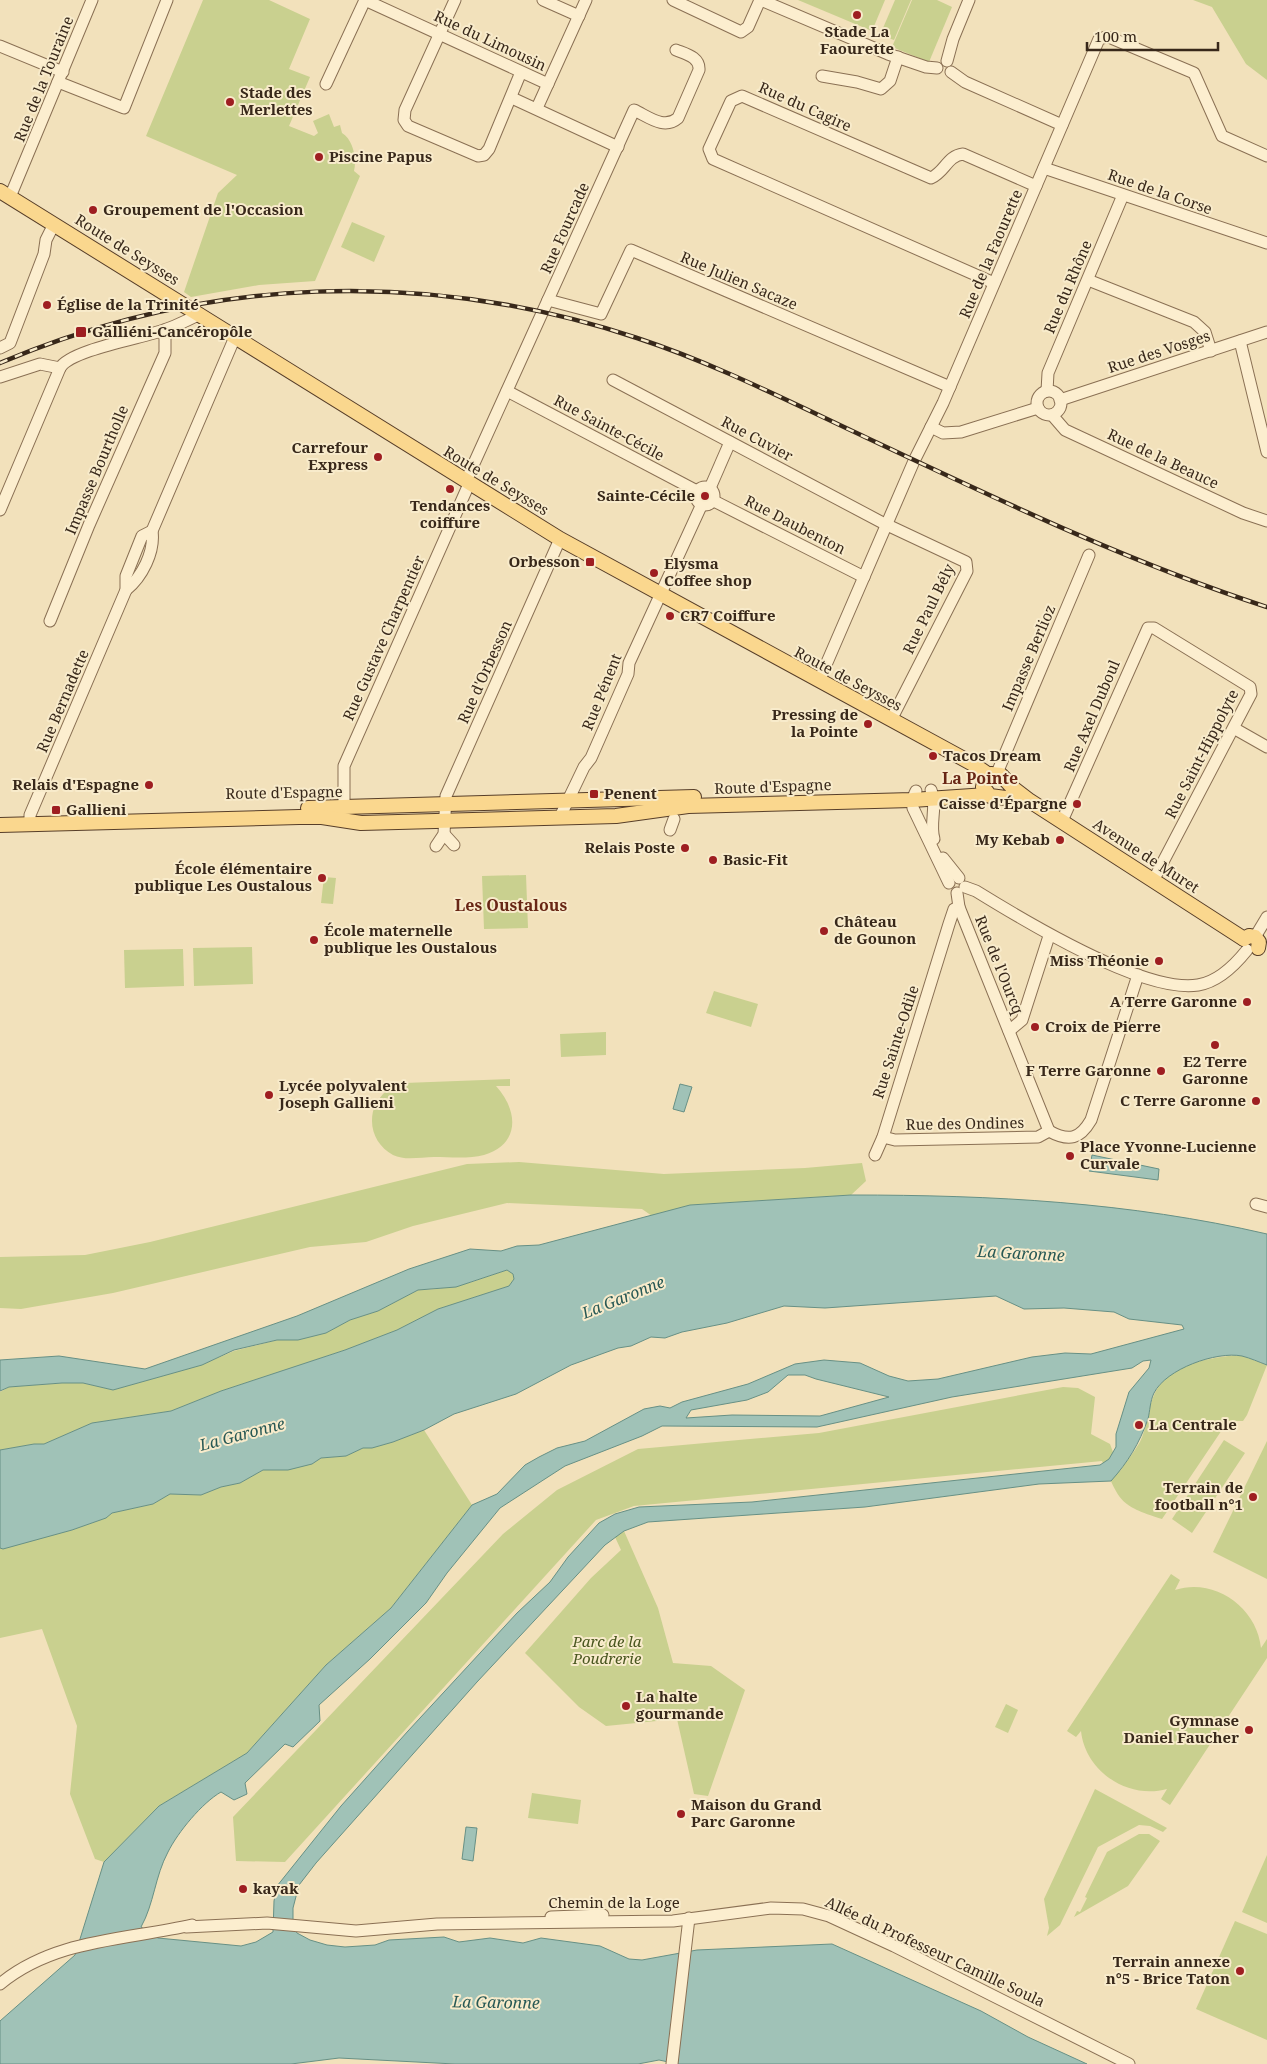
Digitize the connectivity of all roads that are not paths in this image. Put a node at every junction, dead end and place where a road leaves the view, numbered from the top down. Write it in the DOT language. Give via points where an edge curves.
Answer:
graph roads {
  1 [pos="79,0"];
  2 [pos="167,0"];
  3 [pos="365,0"];
  4 [pos="455,0"];
  5 [pos="543,0"];
  6 [pos="586,0"];
  7 [pos="673,0"];
  8 [pos="761,0"];
  9 [pos="969,0"];
  10 [pos="91,2"];
  11 [pos="579,16"];
  12 [pos="439,34"];
  13 [pos="0,46"];
  14 [pos="676,50"];
  15 [pos="898,57"];
  16 [pos="947,60"];
  17 [pos="937,68"];
  18 [pos="521,72"];
  19 [pos="951,72"];
  20 [pos="822,76"];
  21 [pos="61,77"];
  22 [pos="326,84"];
  23 [pos="548,84"];
  24 [pos="512,98"];
  25 [pos="537,108"];
  26 [pos="1062,125"];
  27 [pos="618,147"];
  28 [pos="1267,156"];
  29 [pos="1044,168"];
  30 [pos="1036,186"];
  31 [pos="5,194"];
  32 [pos="1123,195"];
  33 [pos="54,224"];
  34 [pos="1267,243"];
  35 [pos="1088,280"];
  36 [pos="994,283"];
  37 [pos="548,300"];
  38 [pos="200,314"];
  39 [pos="165,330"];
  40 [pos="1267,332"];
  41 [pos="235,337"];
  42 [pos="1240,341"];
  43 [pos="0,348"];
  44 [pos="1211,351"];
  45 [pos="60,368"];
  46 [pos="0,377"];
  47 [pos="613,380"];
  48 [pos="950,387"];
  49 [pos="507,391"];
  50 [pos="1047,392"];
  51 [pos="1060,400"];
  52 [pos="1038,408"];
  53 [pos="1052,415"];
  54 [pos="931,427"];
  55 [pos="730,442"];
  56 [pos="1267,452"];
  57 [pos="467,483"];
  58 [pos="710,488"];
  59 [pos="697,491"];
  60 [pos="707,502"];
  61 [pos="0,510"];
  62 [pos="1267,521"];
  63 [pos="887,524"];
  64 [pos="560,539"];
  65 [pos="1089,555"];
  66 [pos="864,577"];
  67 [pos="661,594"];
  68 [pos="50,620"];
  69 [pos="1154,628"];
  70 [pos="819,681"];
  71 [pos="891,720"];
  72 [pos="1237,730"];
  73 [pos="1267,748"];
  74 [pos="994,784"];
  75 [pos="933,794"];
  76 [pos="914,795"];
  77 [pos="569,800"];
  78 [pos="344,808"];
  79 [pos="0,816"];
  80 [pos="560,817"];
  81 [pos="674,819"];
  82 [pos="30,820"];
  83 [pos="445,820"];
  84 [pos="1062,821"];
  85 [pos="0,825"];
  86 [pos="670,830"];
  87 [pos="454,845"];
  88 [pos="436,846"];
  89 [pos="1153,880"];
  90 [pos="958,885"];
  91 [pos="959,907"];
  92 [pos="1267,918"];
  93 [pos="967,927"];
  94 [pos="1049,936"];
  95 [pos="945,937"];
  96 [pos="1254,946"];
  97 [pos="1138,975"];
  98 [pos="1024,1009"];
  99 [pos="1004,1018"];
  100 [pos="1009,1031"];
  101 [pos="1049,1131"];
  102 [pos="883,1137"];
  103 [pos="875,1155"];
  104 [pos="689,1918"];
  105 [pos="0,1984"];
  106 [pos="672,2064"];
  107 [pos="1129,2064"];
  1 -- 10 [label="street"];
  2 -- 21 [label="street" via="124,108"];
  3 -- 12 [label="street, Rue du Limousin"];
  3 -- 22 [label="street"];
  4 -- 12 [label="street"];
  5 -- 11 [label="street"];
  6 -- 11 [label="street"];
  7 -- 8 [label="street" via="741,32 748,27"];
  8 -- 15 [label="street"];
  9 -- 16 [label="street"];
  10 -- 21 [label="street, Rue de la Touraine"];
  11 -- 23 [label="street"];
  12 -- 18 [label="street, Rue du Limousin"];
  12 -- 24 [label="street" via="405,110 404,120 408,126 478,156 484,155"];
  13 -- 21 [label="street"];
  14 -- 27 [label="street, Rue Fourcade" via="699,63 678,118 666,125 634,110"];
  15 -- 17 [label="street"];
  15 -- 20 [label="street" via="890,81 881,89"];
  16 -- 17 [label="street" via="940,62"];
  16 -- 19 [label="street" via="952,66"];
  17 -- 19 [label="street" via="943,75"];
  18 -- 23 [label="street, Rue du Limousin"];
  18 -- 24 [label="street"];
  19 -- 26 [label="street" via="965,82"];
  21 -- 31 [label="street, Rue de la Touraine"];
  23 -- 25 [label="street"];
  24 -- 25 [label="street"];
  25 -- 27 [label="street"];
  26 -- 28 [label="street, Rue de la Faourette" via="1097,43 1106,37 1194,73 1222,136"];
  26 -- 29 [label="street, Rue de la Faourette"];
  27 -- 37 [label="street, Rue Fourcade"];
  29 -- 30 [label="street, Rue de la Faourette"];
  29 -- 32 [label="street, Rue de la Corse"];
  30 -- 36 [label="street, Rue de la Faourette"];
  30 -- 36 [label="street, Rue du Cagire" via="963,154 951,158 938,175 931,178 742,96 731,101 709,149 714,159"];
  31 -- 33 [label="main road, Route de Seysses"];
  32 -- 34 [label="street, Rue de la Corse"];
  32 -- 35 [label="street, Rue du Rhône"];
  33 -- 38 [label="main road, Route de Seysses"];
  33 -- 43 [label="street" via="10,343"];
  35 -- 44 [label="street" via="1194,322 1205,332"];
  35 -- 50 [label="street, Rue du Rhône" via="1048,373"];
  36 -- 48 [label="street, Rue de la Faourette"];
  37 -- 48 [label="street, Rue Julien Sacaze" via="601,314 631,250"];
  37 -- 49 [label="street, Rue Fourcade"];
  38 -- 39 [label="street"];
  38 -- 41 [label="main road, Route de Seysses"];
  39 -- 45 [label="street" via="78,355 65,361"];
  39 -- 68 [label="street, Impasse Bourtholle" via="165,353"];
  40 -- 42 [label="street, Rue des Vosges"];
  41 -- 57 [label="main road, Route de Seysses"];
  41 -- 82 [label="street, Rue Bernadette" via="152,531 154,543 137,581 126,590"];
  42 -- 44 [label="street, Rue des Vosges"];
  42 -- 56 [label="street"];
  44 -- 51 [label="street, Rue des Vosges"];
  45 -- 46 [label="street" via="40,364"];
  45 -- 61 [label="street"];
  47 -- 55 [label="street, Rue Cuvier"];
  48 -- 54 [label="street, Rue de la Faourette"];
  49 -- 57 [label="street, Rue Fourcade"];
  49 -- 59 [label="street, Rue Sainte-Cécile"];
  50 -- 51 [label="street" via="1057,395"];
  50 -- 52 [label="street" via="1038,397"];
  51 -- 53 [label="street" via="1060,408"];
  52 -- 53 [label="street" via="1042,413"];
  52 -- 54 [label="street" via="961,432 943,433"];
  53 -- 62 [label="street, Rue de la Beauce" via="1065,430 1243,513"];
  54 -- 63 [label="street, Rue de la Faourette"];
  55 -- 58 [label="street"];
  55 -- 63 [label="street, Rue Cuvier"];
  57 -- 64 [label="main road, Route de Seysses"];
  57 -- 78 [label="street, Rue Gustave Charpentier" via="344,766"];
  58 -- 59 [label="street" via="703,487"];
  58 -- 60 [label="street" via="714,496"];
  59 -- 60 [label="street" via="696,499"];
  60 -- 66 [label="street, Rue Daubenton"];
  60 -- 67 [label="street, Rue Pénent"];
  63 -- 66 [label="street, Rue de la Faourette"];
  63 -- 71 [label="street, Rue Paul Bély" via="962,559 968,566"];
  64 -- 67 [label="main road, Route de Seysses"];
  64 -- 83 [label="street, Rue d'Orbesson" via="446,796"];
  65 -- 74 [label="street, Impasse Berlioz"];
  66 -- 70 [label="street, Rue de la Faourette"];
  67 -- 70 [label="main road, Route de Seysses"];
  67 -- 77 [label="street, Rue Pénent" via="591,758"];
  69 -- 84 [label="street, Rue Axel Duboul" via="1148,628 1145,633"];
  69 -- 89 [label="street, Rue Saint-Hippolyte" via="1250,686 1251,694"];
  70 -- 71 [label="main road, Route de Seysses"];
  71 -- 74 [label="main road, Route de Seysses" via="973,764"];
  72 -- 73 [label="street"];
  74 -- 75 [label="main road, Route d'Espagne"];
  74 -- 84 [label="main road, Avenue de Muret" via="1030,800"];
  75 -- 76 [label="main road, Route d'Espagne"];
  75 -- 90 [label="street" via="931,831"];
  76 -- 77 [label="main road, Route d'Espagne"];
  76 -- 80 [label="main road, Route d'Espagne" via="688,806 616,816"];
  76 -- 90 [label="street" via="913,808"];
  77 -- 80 [label="street"];
  77 -- 83 [label="main road, Route d'Espagne"];
  78 -- 82 [label="main road, Route d'Espagne"];
  78 -- 83 [label="main road, Route d'Espagne"];
  79 -- 82 [label="main road, Route d'Espagne"];
  80 -- 83 [label="main road, Route d'Espagne"];
  81 -- 86 [label="street"];
  82 -- 83 [label="main road, Route d'Espagne" via="322,817 362,823"];
  82 -- 85 [label="main road, Route d'Espagne"];
  83 -- 87 [label="street"];
  83 -- 88 [label="street"];
  84 -- 89 [label="main road, Avenue de Muret"];
  89 -- 96 [label="main road, Avenue de Muret"];
  90 -- 91 [label="street, Rue de l'Ourcq"];
  90 -- 94 [label="street" via="976,891"];
  91 -- 93 [label="street, Rue de l'Ourcq"];
  91 -- 95 [label="street, Rue Sainte-Odile" via="954,909"];
  92 -- 96 [label="street"];
  93 -- 95 [label="street"];
  93 -- 99 [label="street, Rue de l'Ourcq"];
  94 -- 97 [label="street"];
  94 -- 98 [label="street"];
  95 -- 102 [label="street, Rue Sainte-Odile"];
  96 -- 97 [label="street" via="1213,980 1200,985 1174,985"];
  97 -- 101 [label="street, Rue des Ondines" via="1091,1120 1084,1132 1075,1136 1059,1137"];
  98 -- 99 [label="street"];
  98 -- 100 [label="street" via="1022,1020"];
  99 -- 100 [label="street, Rue de l'Ourcq"];
  100 -- 101 [label="street, Rue de l'Ourcq"];
  101 -- 102 [label="street, Rue des Ondines" via="1038,1137 894,1140"];
  102 -- 103 [label="street, Rue Sainte-Odile"];
  104 -- 105 [label="street, Chemin de la Loge" via="673,1914 444,1918 355,1926 232,1919 73,1947 35,1960"];
  104 -- 106 [label="street"];
  104 -- 107 [label="street, Allée du Professeur Camille Soula" via="783,1908 803,1908 829,1916"];
}
